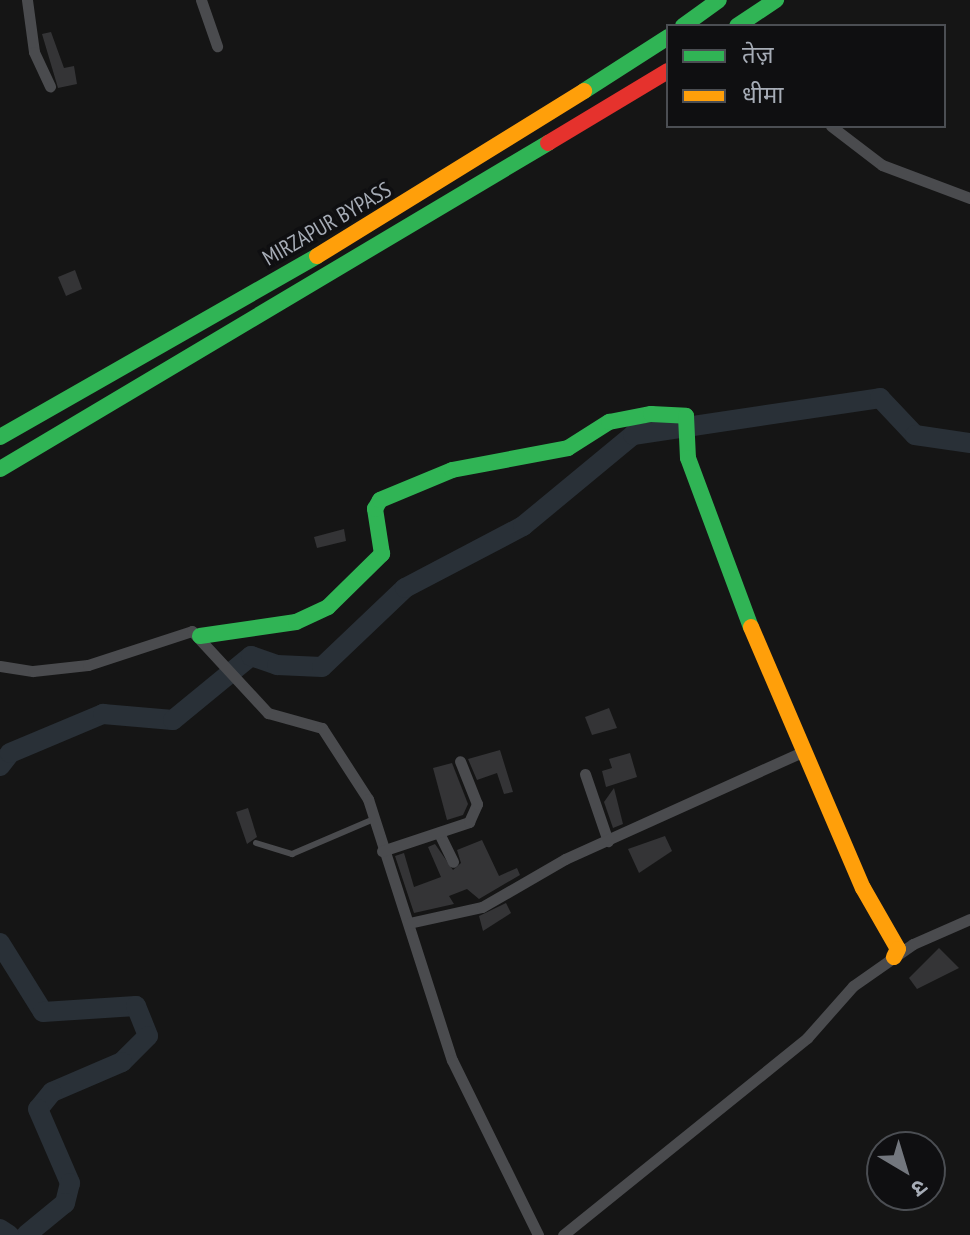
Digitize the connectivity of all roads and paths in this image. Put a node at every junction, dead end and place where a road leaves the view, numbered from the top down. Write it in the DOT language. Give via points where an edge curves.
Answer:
graph roads {
  1 [pos="27,0"];
  2 [pos="201,0"];
  3 [pos="719,0"];
  4 [pos="776,0"];
  5 [pos="686,24"];
  6 [pos="740,24"];
  7 [pos="666,38"];
  8 [pos="217,46"];
  9 [pos="666,72"];
  10 [pos="50,86"];
  11 [pos="834,128"];
  12 [pos="970,198"];
  13 [pos="0,437"];
  14 [pos="0,469"];
  15 [pos="200,636"];
  16 [pos="0,666"];
  17 [pos="804,751"];
  18 [pos="460,761"];
  19 [pos="585,774"];
  20 [pos="374,819"];
  21 [pos="439,833"];
  22 [pos="608,841"];
  23 [pos="256,843"];
  24 [pos="382,851"];
  25 [pos="453,862"];
  26 [pos="970,919"];
  27 [pos="409,923"];
  28 [pos="894,957"];
  29 [pos="538,1235"];
  30 [pos="563,1235"];
  1 -- 10 [label="street" via="34,52"];
  2 -- 8 [label="street"];
  3 -- 5 [label="main road"];
  4 -- 6 [label="main road"];
  7 -- 13 [label="main road, MIRZAPUR BYPASS" via="375,223"];
  9 -- 14 [label="main road"];
  11 -- 12 [label="street" via="882,165"];
  15 -- 16 [label="street" via="187,631 88,665 33,671"];
  15 -- 17 [label="main road" via="296,622 328,607 382,554 375,509 380,500 452,470 568,448 609,422 651,414 684,415 686,445 744,614 780,683"];
  15 -- 20 [label="street" via="276,718 322,728"];
  17 -- 22 [label="street"];
  17 -- 28 [label="main road" via="863,888 898,949"];
  18 -- 21 [label="street" via="476,811 469,822"];
  19 -- 22 [label="street"];
  20 -- 23 [label="lane" via="292,854"];
  20 -- 24 [label="street"];
  21 -- 24 [label="street"];
  21 -- 25 [label="street"];
  22 -- 27 [label="street" via="482,907"];
  24 -- 27 [label="street"];
  26 -- 28 [label="street"];
  27 -- 29 [label="street" via="452,1060"];
  28 -- 30 [label="street" via="853,986 807,1038 736,1098"];
}
